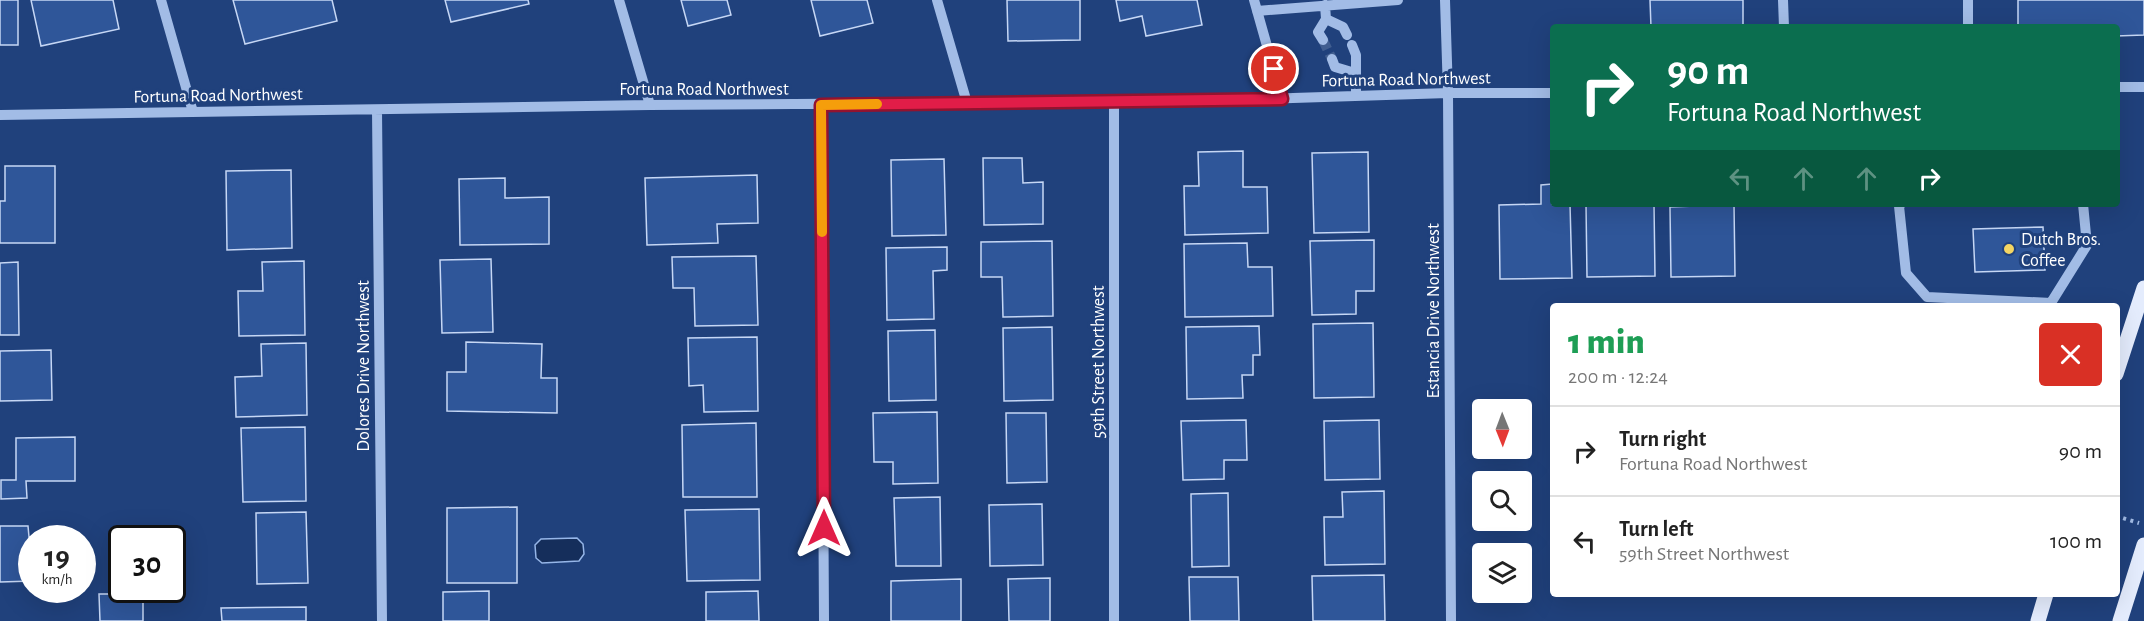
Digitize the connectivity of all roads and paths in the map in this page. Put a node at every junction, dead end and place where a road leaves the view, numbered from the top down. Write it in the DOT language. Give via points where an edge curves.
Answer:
graph roads {
  1 [pos="161,0"];
  2 [pos="619,0"];
  3 [pos="938,0"];
  4 [pos="1398,0"];
  5 [pos="1445,0"];
  6 [pos="1783,0"];
  7 [pos="1968,0"];
  8 [pos="1325,5"];
  9 [pos="1255,6"];
  10 [pos="1326,19"];
  11 [pos="1784,24"];
  12 [pos="1968,24"];
  13 [pos="1323,40"];
  14 [pos="1332,59"];
  15 [pos="1355,73"];
  16 [pos="2120,87"];
  17 [pos="2144,87"];
  18 [pos="1448,93"];
  19 [pos="1550,93"];
  20 [pos="1356,96"];
  21 [pos="1282,99"];
  22 [pos="1114,102"];
  23 [pos="967,103"];
  24 [pos="650,105"];
  25 [pos="821,105"];
  26 [pos="377,110"];
  27 [pos="193,112"];
  28 [pos="0,115"];
  29 [pos="1899,207"];
  30 [pos="2083,207"];
  31 [pos="2144,288"];
  32 [pos="2032,303"];
  33 [pos="2051,303"];
  34 [pos="2120,362"];
  35 [pos="2120,517"];
  36 [pos="2144,524"];
  37 [pos="2144,545"];
  38 [pos="2045,597"];
  39 [pos="382,621"];
  40 [pos="824,621"];
  41 [pos="1114,621"];
  42 [pos="1451,621"];
  43 [pos="2038,621"];
  44 [pos="2120,621"];
  1 -- 27 [label="street"];
  2 -- 24 [label="street"];
  3 -- 23 [label="street"];
  4 -- 8 [label="street"];
  5 -- 18 [label="street, Estancia Drive Northwest"];
  6 -- 11 [label="street"];
  7 -- 12 [label="street"];
  8 -- 9 [label="street"];
  8 -- 10 [label="street"];
  9 -- 21 [label="street"];
  10 -- 13 [label="street" via="1318,32"];
  10 -- 15 [label="street" via="1343,27 1356,55"];
  14 -- 15 [label="street" via="1335,67"];
  15 -- 20 [label="street"];
  16 -- 17 [label="street"];
  18 -- 19 [label="street, Fortuna Road Northwest"];
  18 -- 20 [label="street, Fortuna Road Northwest"];
  18 -- 42 [label="street, Estancia Drive Northwest"];
  20 -- 21 [label="street, Fortuna Road Northwest"];
  21 -- 22 [label="street, Fortuna Road Northwest"];
  22 -- 23 [label="street, Fortuna Road Northwest"];
  22 -- 41 [label="street, 59th Street Northwest"];
  23 -- 25 [label="street, Fortuna Road Northwest"];
  24 -- 25 [label="street, Fortuna Road Northwest"];
  24 -- 26 [label="street, Fortuna Road Northwest"];
  25 -- 40 [label="street"];
  26 -- 27 [label="street, Fortuna Road Northwest"];
  26 -- 39 [label="street, Dolores Drive Northwest"];
  27 -- 28 [label="street, Fortuna Road Northwest"];
  29 -- 32 [label="street" via="1906,273 1927,297"];
  30 -- 33 [label="street" via="2087,245"];
  31 -- 34 [label="main road"];
  35 -- 36 [label="path"];
  37 -- 44 [label="main road"];
  38 -- 43 [label="main road"];
}
